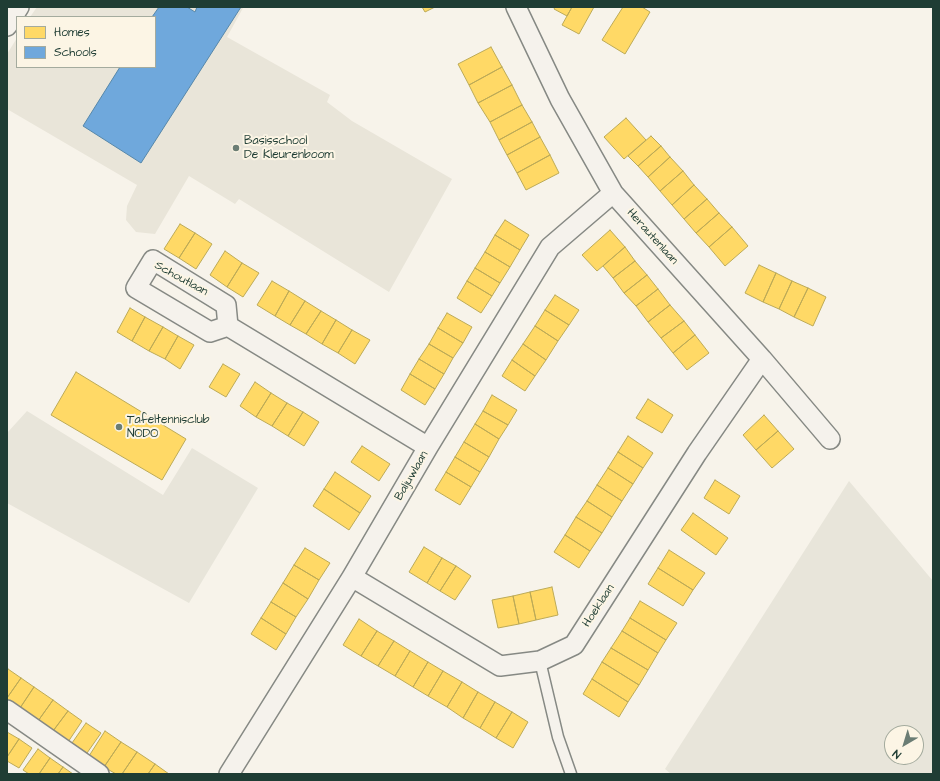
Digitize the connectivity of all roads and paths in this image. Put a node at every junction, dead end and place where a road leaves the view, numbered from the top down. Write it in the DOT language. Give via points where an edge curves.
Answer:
graph roads {
  1 [pos="19,7"];
  2 [pos="516,7"];
  3 [pos="7,26"];
  4 [pos="613,193"];
  5 [pos="228,326"];
  6 [pos="762,359"];
  7 [pos="830,439"];
  8 [pos="428,447"];
  9 [pos="352,577"];
  10 [pos="540,661"];
  11 [pos="7,710"];
  12 [pos="99,774"];
  13 [pos="229,774"];
  14 [pos="571,774"];
  1 -- 3 [label="street"];
  2 -- 4 [label="street, Herautenlaan" via="560,99"];
  4 -- 6 [label="street, Herautenlaan"];
  4 -- 8 [label="street, Baljuwlaan" via="550,247"];
  5 -- 5 [label="street, Schoutlaan" via="226,305 152,260 136,288 210,332"];
  5 -- 8 [label="street"];
  6 -- 7 [label="street, Herautenlaan"];
  6 -- 10 [label="street, Hoeklaan" via="697,453 574,645"];
  8 -- 9 [label="street, Baljuwlaan"];
  9 -- 10 [label="street, Hoeklaan" via="500,666"];
  9 -- 13 [label="street, Baljuwlaan"];
  10 -- 14 [label="lane" via="558,737"];
  11 -- 12 [label="street"];
}
